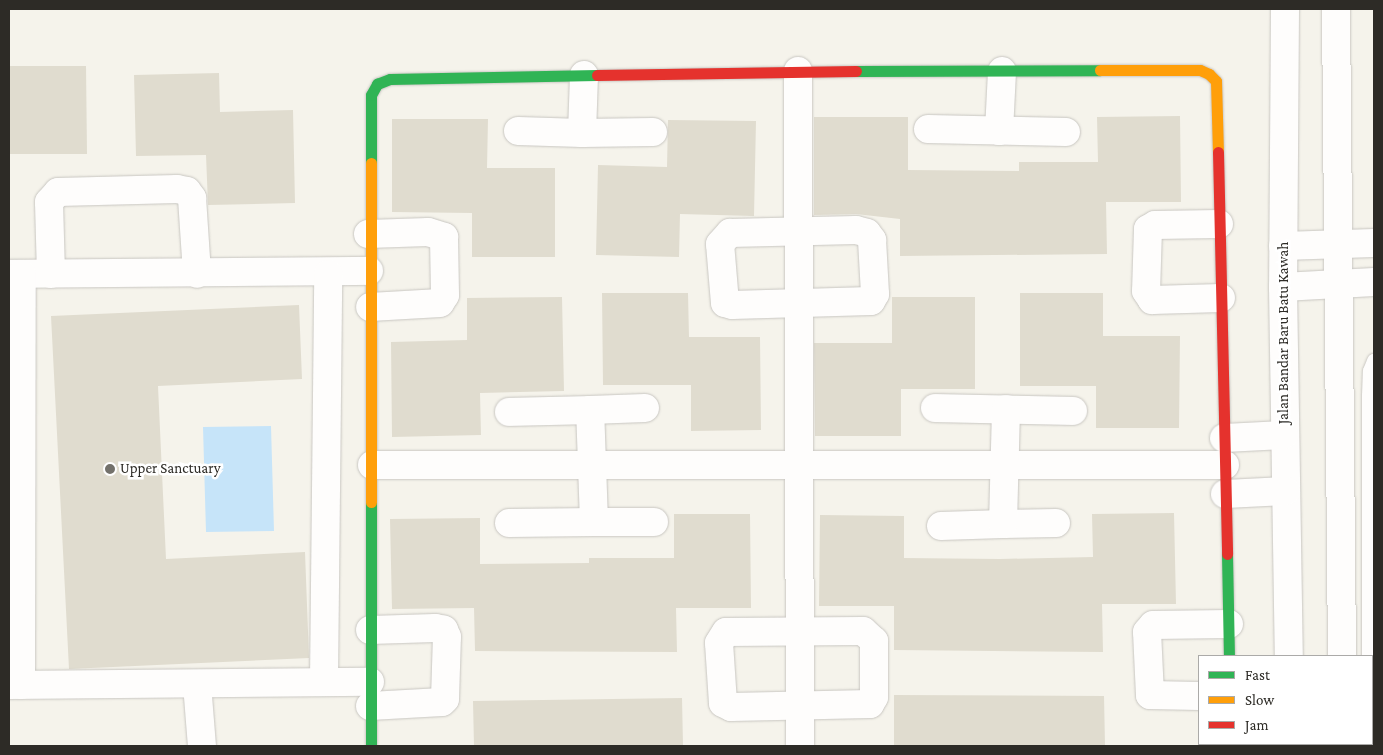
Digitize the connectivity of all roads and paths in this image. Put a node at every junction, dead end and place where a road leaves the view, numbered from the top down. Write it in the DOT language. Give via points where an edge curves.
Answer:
graph roads {
  1 [pos="1285,9"];
  2 [pos="1336,9"];
  3 [pos="798,71"];
  4 [pos="1002,71"];
  5 [pos="584,75"];
  6 [pos="928,129"];
  7 [pos="518,131"];
  8 [pos="999,131"];
  9 [pos="653,132"];
  10 [pos="1066,132"];
  11 [pos="582,133"];
  12 [pos="1219,224"];
  13 [pos="798,231"];
  14 [pos="368,234"];
  15 [pos="1340,243"];
  16 [pos="1374,243"];
  17 [pos="1283,246"];
  18 [pos="369,272"];
  19 [pos="16,274"];
  20 [pos="51,274"];
  21 [pos="197,274"];
  22 [pos="328,274"];
  23 [pos="1340,282"];
  24 [pos="1374,282"];
  25 [pos="1283,286"];
  26 [pos="1221,298"];
  27 [pos="799,304"];
  28 [pos="370,307"];
  29 [pos="1374,360"];
  30 [pos="645,408"];
  31 [pos="935,408"];
  32 [pos="1006,409"];
  33 [pos="590,410"];
  34 [pos="1073,411"];
  35 [pos="509,412"];
  36 [pos="1284,435"];
  37 [pos="1224,438"];
  38 [pos="372,465"];
  39 [pos="1225,465"];
  40 [pos="592,466"];
  41 [pos="1005,466"];
  42 [pos="799,467"];
  43 [pos="1286,491"];
  44 [pos="1225,494"];
  45 [pos="594,522"];
  46 [pos="654,522"];
  47 [pos="509,523"];
  48 [pos="1056,523"];
  49 [pos="1003,524"];
  50 [pos="941,526"];
  51 [pos="1228,624"];
  52 [pos="370,630"];
  53 [pos="800,632"];
  54 [pos="1230,655"];
  55 [pos="1289,655"];
  56 [pos="1342,655"];
  57 [pos="1369,655"];
  58 [pos="324,681"];
  59 [pos="197,684"];
  60 [pos="15,685"];
  61 [pos="370,694"];
  62 [pos="1198,696"];
  63 [pos="800,706"];
  64 [pos="202,746"];
  65 [pos="371,746"];
  66 [pos="800,746"];
  1 -- 17 [label="street, Jalan Bandar Baru Batu Kawah"];
  2 -- 15 [label="street"];
  3 -- 4 [label="street"];
  3 -- 5 [label="street"];
  3 -- 13 [label="street"];
  4 -- 8 [label="street"];
  4 -- 12 [label="street" via="1200,70 1208,74 1216,81"];
  5 -- 11 [label="street"];
  5 -- 14 [label="street" via="390,78 378,84 371,95"];
  6 -- 8 [label="street"];
  7 -- 11 [label="street"];
  8 -- 10 [label="street"];
  9 -- 11 [label="street"];
  12 -- 26 [label="street"];
  12 -- 26 [label="street" via="1155,225 1148,229 1146,291 1152,300"];
  13 -- 27 [label="street"];
  13 -- 27 [label="street" via="867,233 872,240 875,294 871,301"];
  13 -- 27 [label="street" via="730,233 720,244 725,303"];
  14 -- 18 [label="street"];
  14 -- 28 [label="street" via="428,232 444,237 445,295 440,303"];
  15 -- 16 [label="street"];
  15 -- 17 [label="street"];
  15 -- 23 [label="street"];
  17 -- 25 [label="street, Jalan Bandar Baru Batu Kawah"];
  18 -- 22 [label="street"];
  18 -- 28 [label="street"];
  19 -- 20 [label="street"];
  19 -- 60 [label="street"];
  20 -- 21 [label="street"];
  20 -- 21 [label="street" via="50,202 58,192 177,189 187,191 192,198"];
  21 -- 22 [label="street"];
  22 -- 58 [label="street"];
  23 -- 24 [label="street"];
  23 -- 25 [label="street"];
  23 -- 56 [label="street"];
  25 -- 36 [label="street, Jalan Bandar Baru Batu Kawah"];
  26 -- 37 [label="street"];
  27 -- 42 [label="street"];
  28 -- 38 [label="street"];
  29 -- 57 [label="lane" via="1369,396"];
  30 -- 33 [label="street"];
  31 -- 32 [label="street"];
  32 -- 34 [label="street"];
  32 -- 41 [label="street"];
  33 -- 35 [label="street"];
  33 -- 40 [label="street"];
  36 -- 37 [label="street"];
  36 -- 43 [label="street, Jalan Bandar Baru Batu Kawah"];
  37 -- 39 [label="street"];
  38 -- 40 [label="street"];
  38 -- 52 [label="street"];
  39 -- 41 [label="street"];
  39 -- 44 [label="street"];
  40 -- 42 [label="street"];
  40 -- 45 [label="street"];
  41 -- 42 [label="street"];
  41 -- 49 [label="street"];
  42 -- 53 [label="street"];
  43 -- 44 [label="street"];
  43 -- 55 [label="street, Jalan Bandar Baru Batu Kawah"];
  44 -- 51 [label="street"];
  45 -- 46 [label="street"];
  45 -- 47 [label="street"];
  48 -- 49 [label="street"];
  49 -- 50 [label="street"];
  51 -- 54 [label="street"];
  51 -- 62 [label="street" via="1153,625 1147,632 1150,695"];
  52 -- 61 [label="street"];
  52 -- 61 [label="street" via="435,628 444,630 447,637 445,699 442,702"];
  53 -- 63 [label="street"];
  53 -- 63 [label="street" via="864,631 874,641 874,697 870,704"];
  53 -- 63 [label="street" via="726,632 719,643 723,704 730,707"];
  58 -- 59 [label="street"];
  58 -- 61 [label="street"];
  59 -- 60 [label="street"];
  59 -- 64 [label="street"];
  61 -- 65 [label="street"];
  63 -- 66 [label="street"];
}
